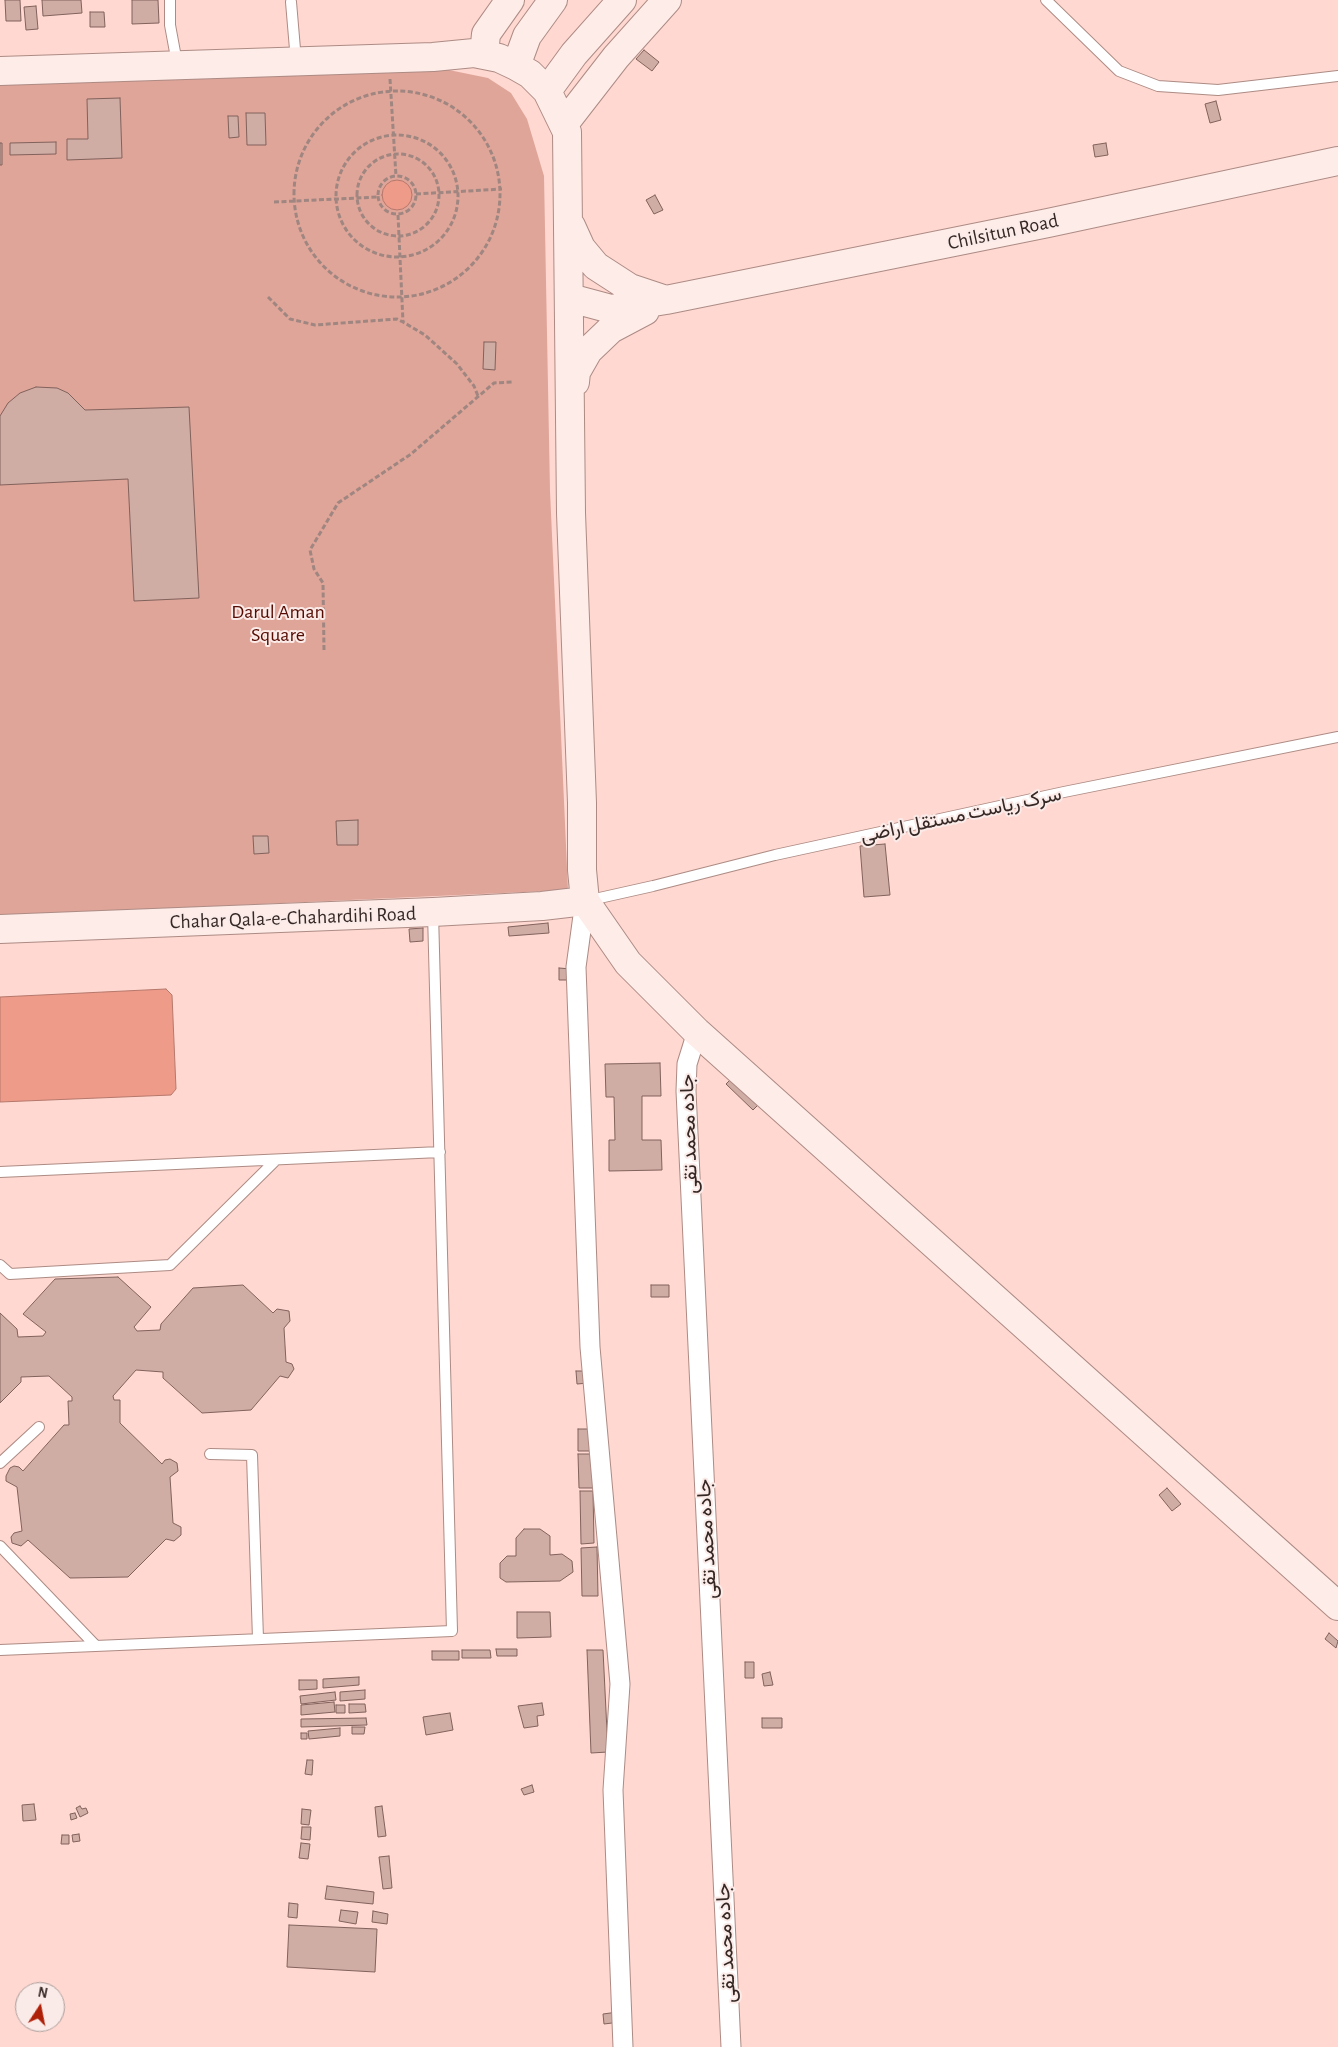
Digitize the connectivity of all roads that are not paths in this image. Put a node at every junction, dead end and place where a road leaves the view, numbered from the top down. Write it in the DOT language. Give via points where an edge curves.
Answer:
graph roads {
  1 [pos="170,0"];
  2 [pos="510,0"];
  3 [pos="553,0"];
  4 [pos="622,0"];
  5 [pos="667,0"];
  6 [pos="1046,0"];
  7 [pos="291,2"];
  8 [pos="484,55"];
  9 [pos="296,62"];
  10 [pos="177,65"];
  11 [pos="516,66"];
  12 [pos="0,71"];
  13 [pos="1338,76"];
  14 [pos="547,90"];
  15 [pos="564,124"];
  16 [pos="1338,161"];
  17 [pos="570,223"];
  18 [pos="570,298"];
  19 [pos="666,300"];
  20 [pos="571,412"];
  21 [pos="1338,737"];
  22 [pos="585,901"];
  23 [pos="433,912"];
  24 [pos="0,929"];
  25 [pos="697,1032"];
  26 [pos="440,1152"];
  27 [pos="276,1160"];
  28 [pos="0,1172"];
  29 [pos="0,1265"];
  30 [pos="39,1426"];
  31 [pos="210,1454"];
  32 [pos="0,1463"];
  33 [pos="0,1546"];
  34 [pos="1338,1606"];
  35 [pos="258,1639"];
  36 [pos="96,1646"];
  37 [pos="0,1650"];
  38 [pos="623,2047"];
  39 [pos="731,2047"];
  1 -- 10 [label="lane" via="170,25"];
  2 -- 8 [label="main road" via="486,34"];
  3 -- 11 [label="main road" via="527,36"];
  4 -- 14 [label="main road"];
  5 -- 15 [label="main road" via="616,57"];
  6 -- 13 [label="lane" via="1119,71 1158,86 1218,90"];
  7 -- 9 [label="lane"];
  8 -- 9 [label="main road"];
  8 -- 11 [label="main road"];
  9 -- 10 [label="main road"];
  10 -- 12 [label="main road"];
  11 -- 14 [label="main road"];
  14 -- 15 [label="main road"];
  15 -- 17 [label="main road" via="567,132"];
  16 -- 19 [label="main road, Chilsitun Road"];
  17 -- 18 [label="main road"];
  17 -- 19 [label="main road" via="581,248 596,266 630,288"];
  18 -- 19 [label="main road" via="612,309"];
  18 -- 20 [label="main road"];
  19 -- 20 [label="main road" via="612,328 588,351 576,372"];
  20 -- 22 [label="main road" via="571,513"];
  21 -- 22 [label="lane, سرک ریاست مستقل اراضی" via="1064,792"];
  22 -- 23 [label="main road, Chahar Qala-e-Chahardihi Road"];
  22 -- 25 [label="main road" via="628,963"];
  22 -- 38 [label="street" via="576,967 590,1347 620,1684 613,1790"];
  23 -- 24 [label="main road, Chahar Qala-e-Chahardihi Road"];
  23 -- 26 [label="lane"];
  25 -- 34 [label="main road"];
  25 -- 39 [label="street, جاده محمد تقی" via="687,1064 686,1091"];
  26 -- 27 [label="lane"];
  26 -- 35 [label="lane" via="452,1630"];
  27 -- 28 [label="lane"];
  27 -- 29 [label="lane" via="170,1265 10,1274"];
  30 -- 32 [label="lane"];
  31 -- 35 [label="lane" via="252,1455"];
  33 -- 36 [label="lane"];
  35 -- 36 [label="lane"];
  36 -- 37 [label="lane"];
}
